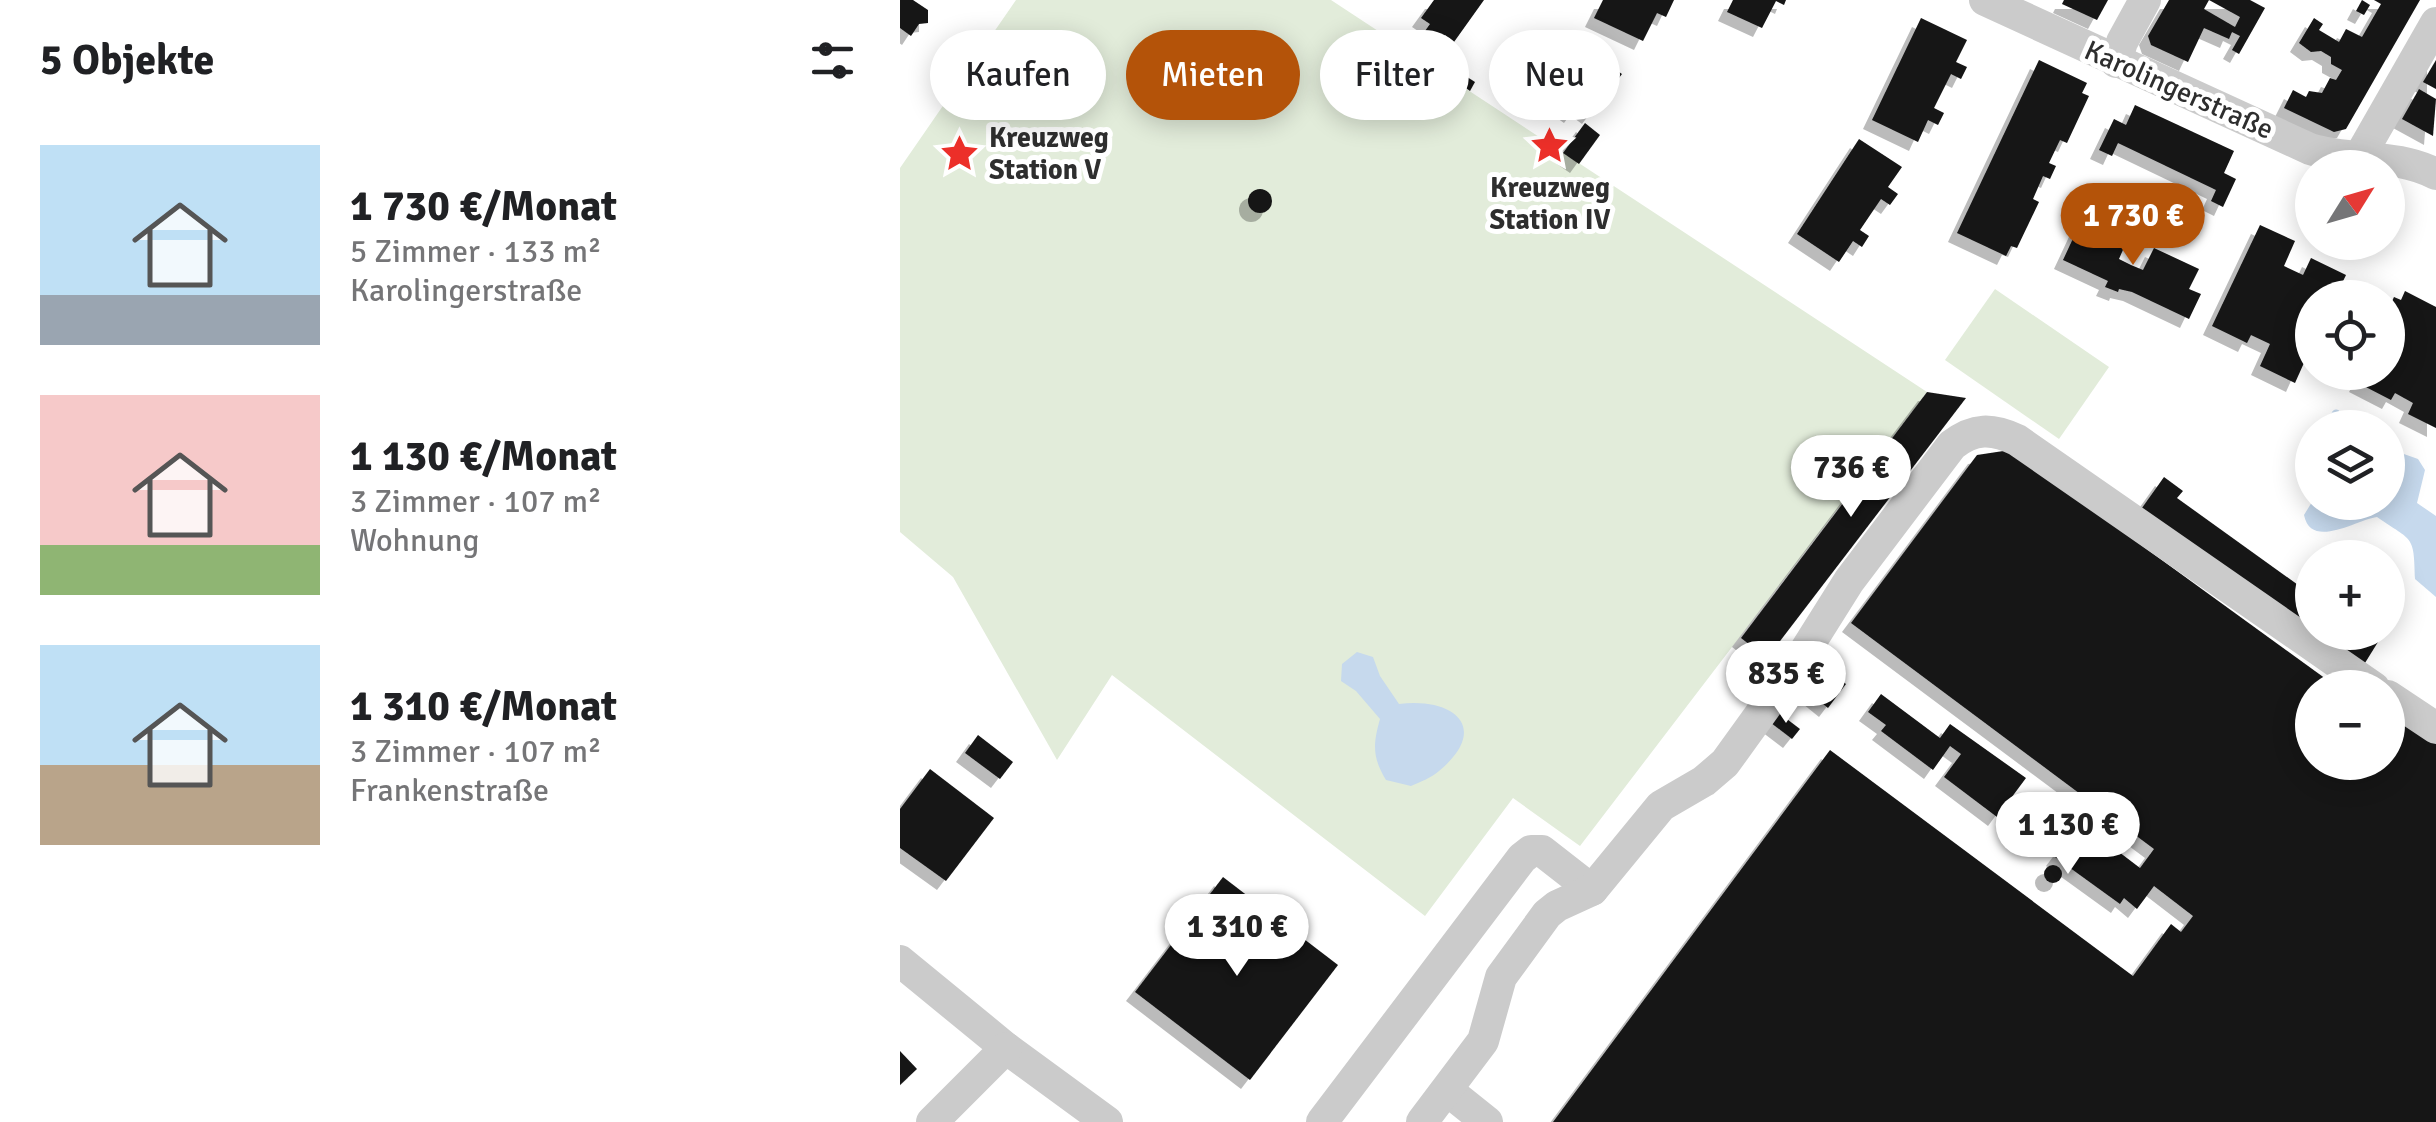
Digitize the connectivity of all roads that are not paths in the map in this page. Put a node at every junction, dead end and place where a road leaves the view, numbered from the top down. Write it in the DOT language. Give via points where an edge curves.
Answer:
graph roads {
  1 [pos="1985,0"];
  2 [pos="2146,0"];
  3 [pos="2436,23"];
  4 [pos="2116,62"];
  5 [pos="2313,150"];
  6 [pos="2363,150"];
  7 [pos="2405,162"];
  8 [pos="2436,174"];
  9 [pos="2348,670"];
  10 [pos="2405,707"];
  11 [pos="2436,728"];
  12 [pos="1592,890"];
  13 [pos="900,962"];
  14 [pos="1006,1048"];
  15 [pos="1446,1090"];
  16 [pos="932,1122"];
  17 [pos="1107,1122"];
  18 [pos="1322,1122"];
  19 [pos="1422,1122"];
  20 [pos="1487,1122"];
  1 -- 4 [label="street, Karolingerstraße"];
  2 -- 4 [label="street"];
  3 -- 6 [label="street"];
  4 -- 5 [label="street, Karolingerstraße"];
  7 -- 8 [label="street, Karolingerstraße"];
  9 -- 12 [label="street" via="2016,440 1999,431 1966,434 1849,582 1725,764 1660,806"];
  10 -- 11 [label="street"];
  12 -- 15 [label="street" via="1546,914 1501,977 1483,1041"];
  12 -- 18 [label="street" via="1542,851 1522,858"];
  13 -- 14 [label="street"];
  14 -- 16 [label="street"];
  14 -- 17 [label="street"];
  15 -- 19 [label="street"];
  15 -- 20 [label="street"];
}
